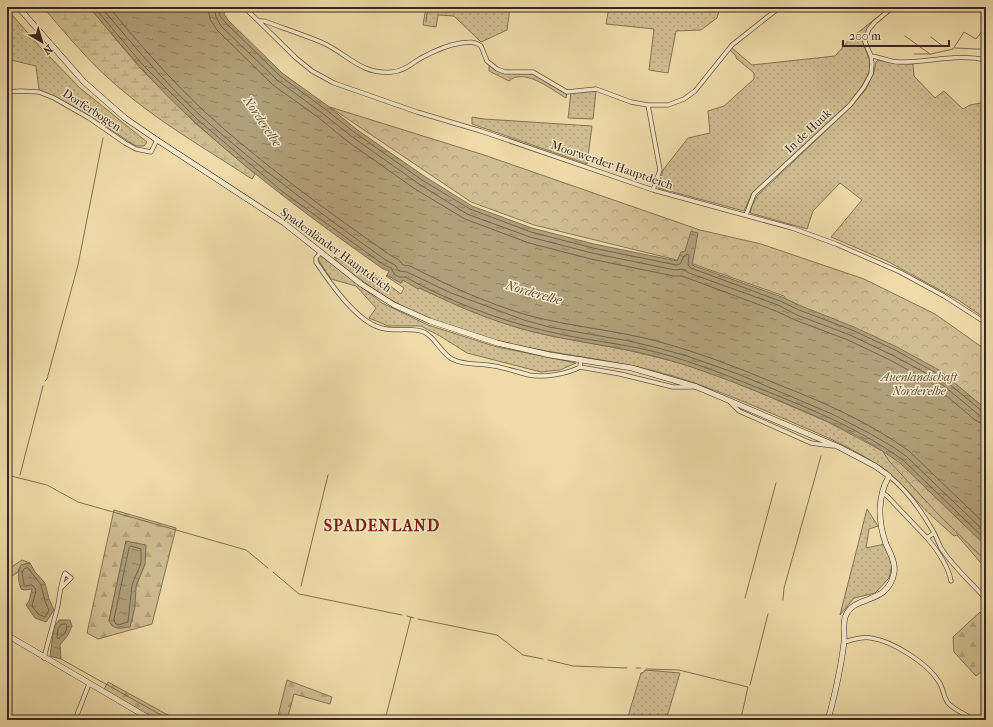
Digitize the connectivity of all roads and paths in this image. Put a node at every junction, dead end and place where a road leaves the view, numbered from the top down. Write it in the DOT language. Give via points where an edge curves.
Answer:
graph roads {
  1 [pos="18,7"];
  2 [pos="244,7"];
  3 [pos="780,7"];
  4 [pos="893,7"];
  5 [pos="258,21"];
  6 [pos="871,56"];
  7 [pos="986,60"];
  8 [pos="7,92"];
  9 [pos="648,105"];
  10 [pos="156,140"];
  11 [pos="653,190"];
  12 [pos="746,215"];
  13 [pos="321,252"];
  14 [pos="986,323"];
  15 [pos="581,359"];
  16 [pos="580,367"];
  17 [pos="697,387"];
  18 [pos="726,398"];
  19 [pos="839,446"];
  20 [pos="889,476"];
  21 [pos="883,493"];
  22 [pos="934,534"];
  23 [pos="927,538"];
  24 [pos="951,581"];
  25 [pos="61,588"];
  26 [pos="986,599"];
  27 [pos="7,635"];
  28 [pos="844,642"];
  29 [pos="44,658"];
  30 [pos="89,684"];
  31 [pos="75,720"];
  32 [pos="152,720"];
  33 [pos="828,720"];
  34 [pos="975,720"];
  1 -- 10 [label="street, Spadenländer Hauptdeich" via="84,82 125,118"];
  2 -- 5 [label="street, Moorwerder Hauptdeich"];
  3 -- 9 [label="street" via="732,45 690,96 668,105"];
  4 -- 6 [label="street, In de Huuk" via="869,29 865,42"];
  5 -- 9 [label="street" via="321,42 374,72 390,73 403,70 441,48 473,42 481,46 487,61 505,72 533,72 567,92 596,89 631,102"];
  5 -- 11 [label="street, Moorwerder Hauptdeich" via="304,65 334,83"];
  6 -- 7 [label="street" via="898,62 958,57"];
  6 -- 12 [label="street, In de Huuk" via="871,74 858,96 754,194"];
  8 -- 10 [label="street, Dorferbogen" via="39,92 54,98 136,149 151,152"];
  9 -- 11 [label="street" via="660,170"];
  10 -- 13 [label="street, Spadenländer Hauptdeich" via="284,223"];
  11 -- 12 [label="street, Moorwerder Hauptdeich"];
  12 -- 14 [label="street, Moorwerder Hauptdeich" via="814,236 885,264 944,296"];
  13 -- 15 [label="street, Spadenländer Hauptdeich" via="376,294 430,321 497,343"];
  13 -- 16 [label="street" via="316,262 334,288 361,316 381,328 429,335 443,352 462,363 495,366 542,376"];
  15 -- 16 [label="street"];
  15 -- 17 [label="street, Spadenländer Hauptdeich" via="632,368"];
  16 -- 17 [label="street" via="673,387"];
  17 -- 18 [label="street, Spadenländer Hauptdeich"];
  18 -- 19 [label="street, Spadenländer Hauptdeich"];
  18 -- 19 [label="street, Spadenländer Hauptdeich" via="739,411 811,443"];
  19 -- 20 [label="street, Spadenländer Hauptdeich"];
  20 -- 21 [label="street"];
  20 -- 22 [label="street" via="907,492"];
  21 -- 23 [label="street"];
  21 -- 28 [label="street" via="880,524 893,560 894,574 888,586 877,596 853,605 848,610 845,615"];
  22 -- 23 [label="street"];
  22 -- 26 [label="street" via="954,565"];
  23 -- 24 [label="street" via="948,568"];
  25 -- 29 [label="street"];
  27 -- 29 [label="street"];
  28 -- 33 [label="street"];
  28 -- 34 [label="street" via="870,637 907,652 933,673 940,682 947,701"];
  29 -- 30 [label="street"];
  30 -- 31 [label="street"];
  30 -- 32 [label="street"];
}
